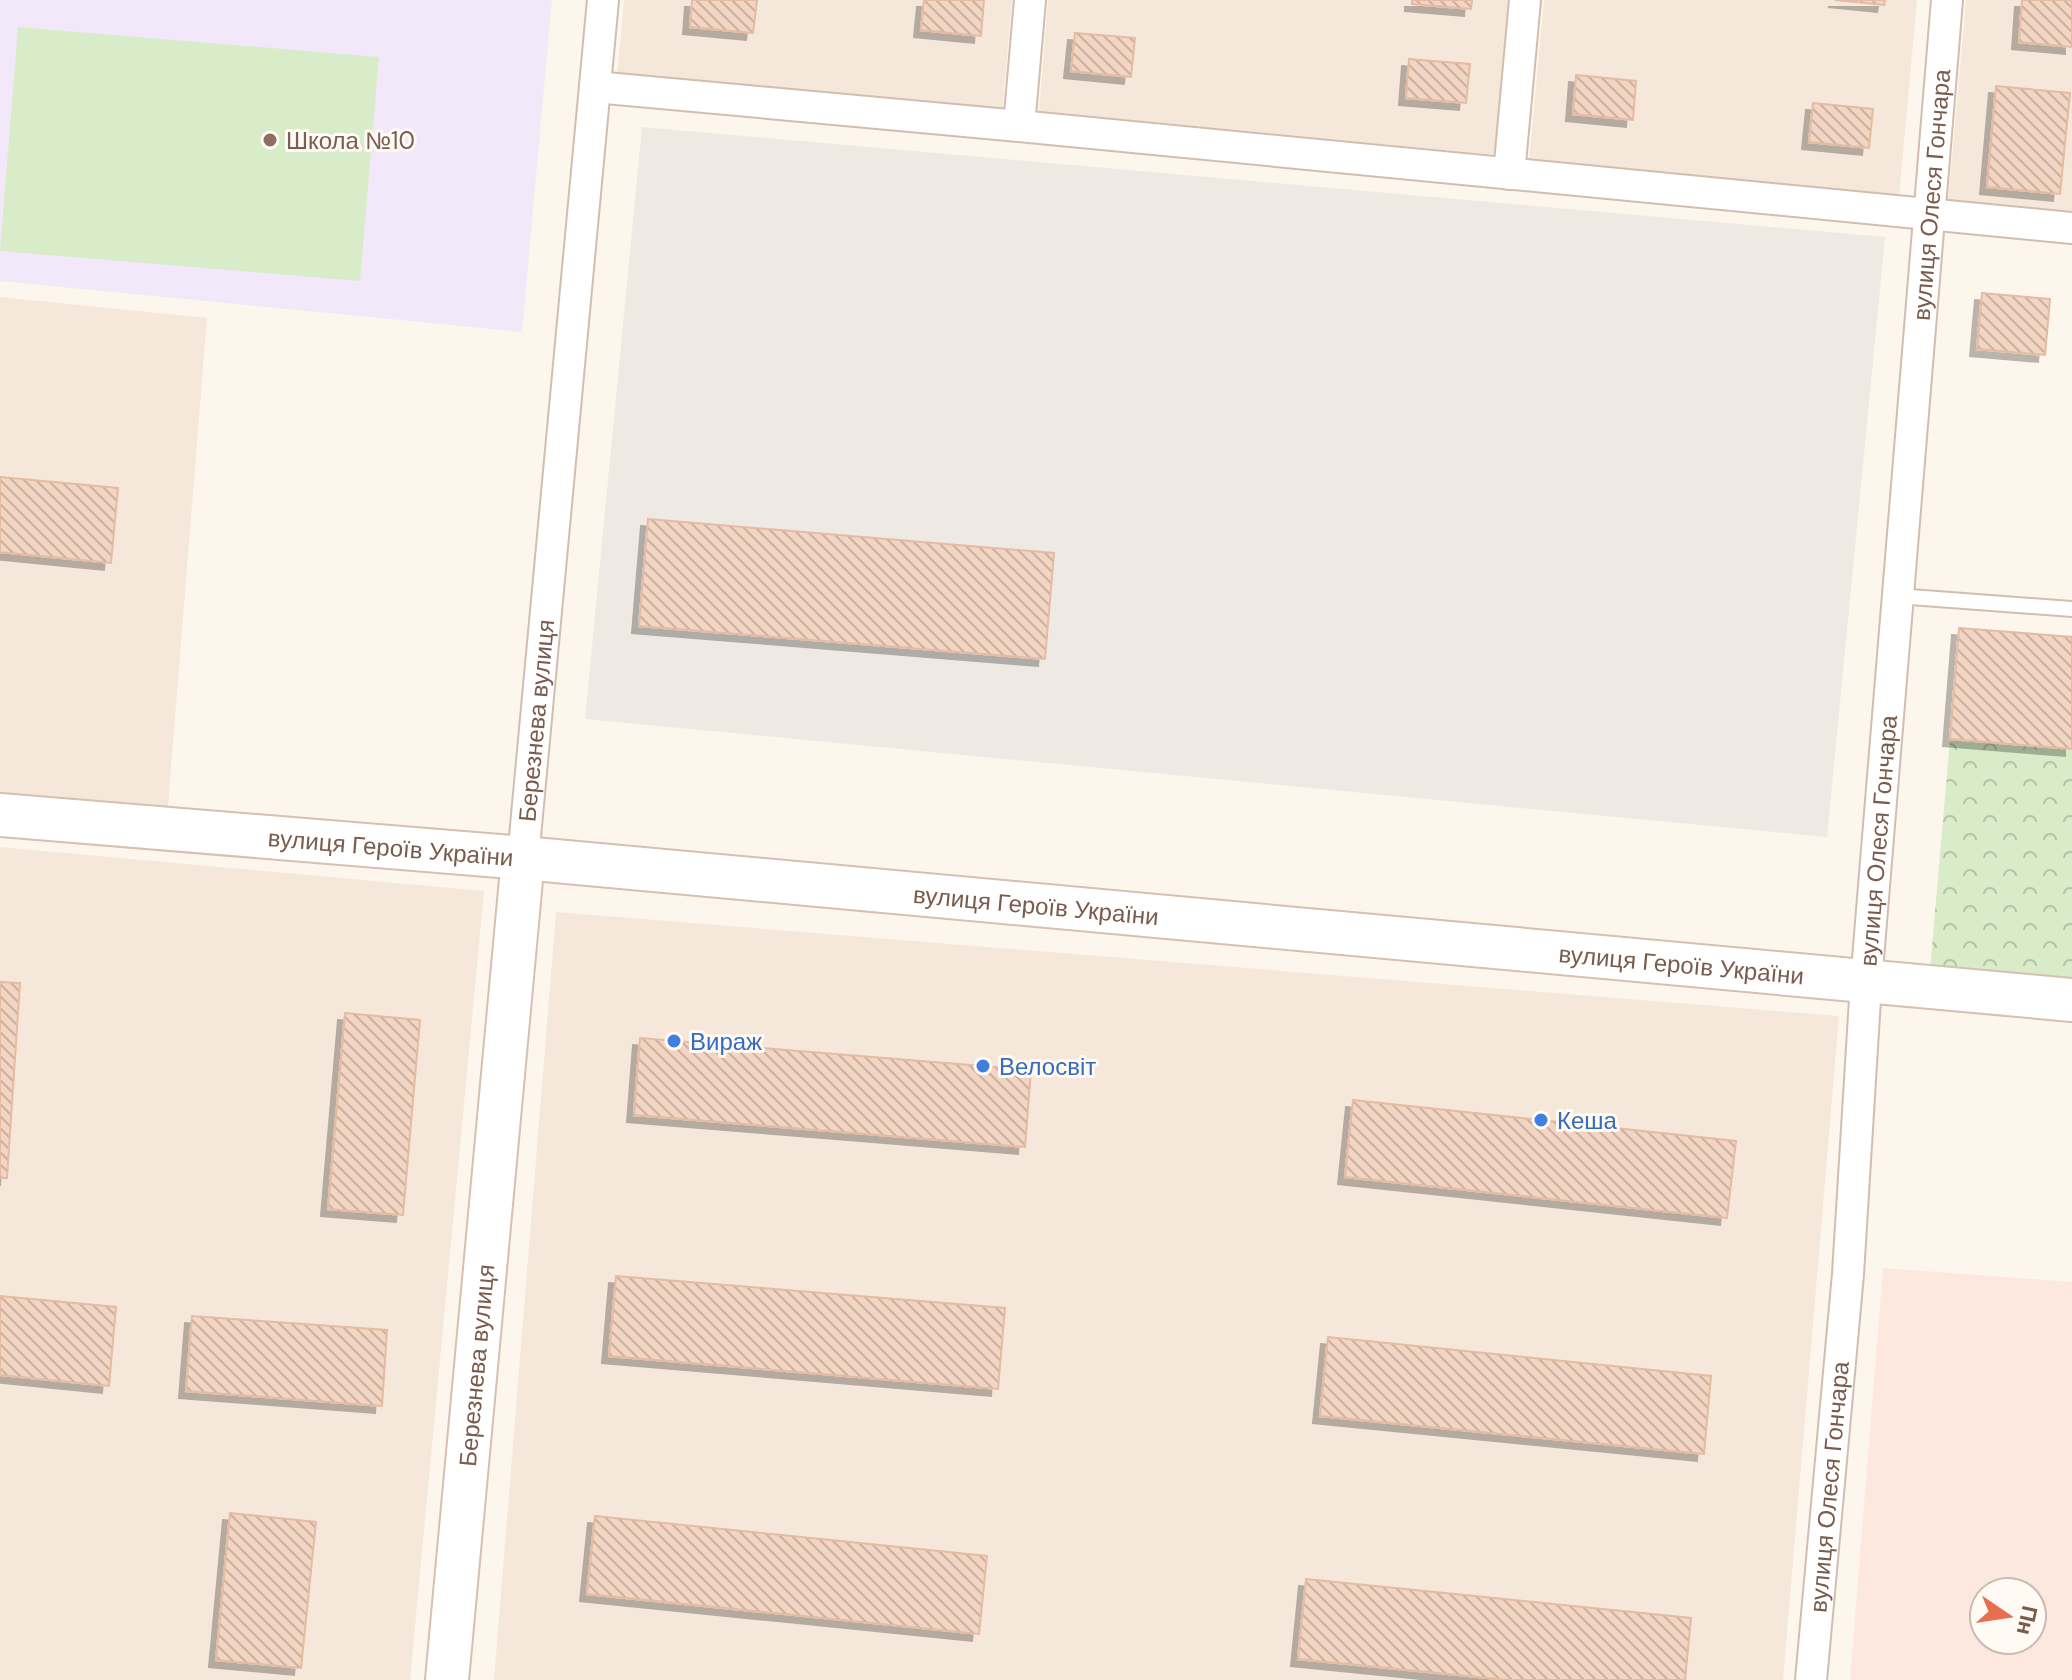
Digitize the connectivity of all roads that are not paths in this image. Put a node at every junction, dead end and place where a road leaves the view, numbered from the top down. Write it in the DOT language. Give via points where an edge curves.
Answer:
graph roads {
  1 [pos="603,0"];
  2 [pos="1030,0"];
  3 [pos="1525,0"];
  4 [pos="1947,0"];
  5 [pos="595,87"];
  6 [pos="1019,126"];
  7 [pos="1509,174"];
  8 [pos="1929,214"];
  9 [pos="2072,228"];
  10 [pos="1897,596"];
  11 [pos="2072,609"];
  12 [pos="0,815"];
  13 [pos="523,858"];
  14 [pos="1866,983"];
  15 [pos="2072,1000"];
  16 [pos="447,1680"];
  17 [pos="1811,1680"];
  1 -- 5 [label="street, Березнева вулиця"];
  2 -- 6 [label="street"];
  3 -- 7 [label="street"];
  4 -- 8 [label="street, вулиця Олеся Гончара"];
  5 -- 6 [label="street"];
  5 -- 13 [label="street, Березнева вулиця"];
  6 -- 7 [label="street"];
  7 -- 8 [label="street"];
  8 -- 9 [label="street"];
  8 -- 10 [label="street, вулиця Олеся Гончара"];
  10 -- 11 [label="lane"];
  10 -- 14 [label="street, вулиця Олеся Гончара"];
  12 -- 13 [label="street, вулиця Героїв України"];
  13 -- 14 [label="street, вулиця Героїв України"];
  13 -- 16 [label="street, Березнева вулиця"];
  14 -- 15 [label="street, вулиця Героїв України"];
  14 -- 17 [label="street, вулиця Олеся Гончара" via="1848,1274"];
}
